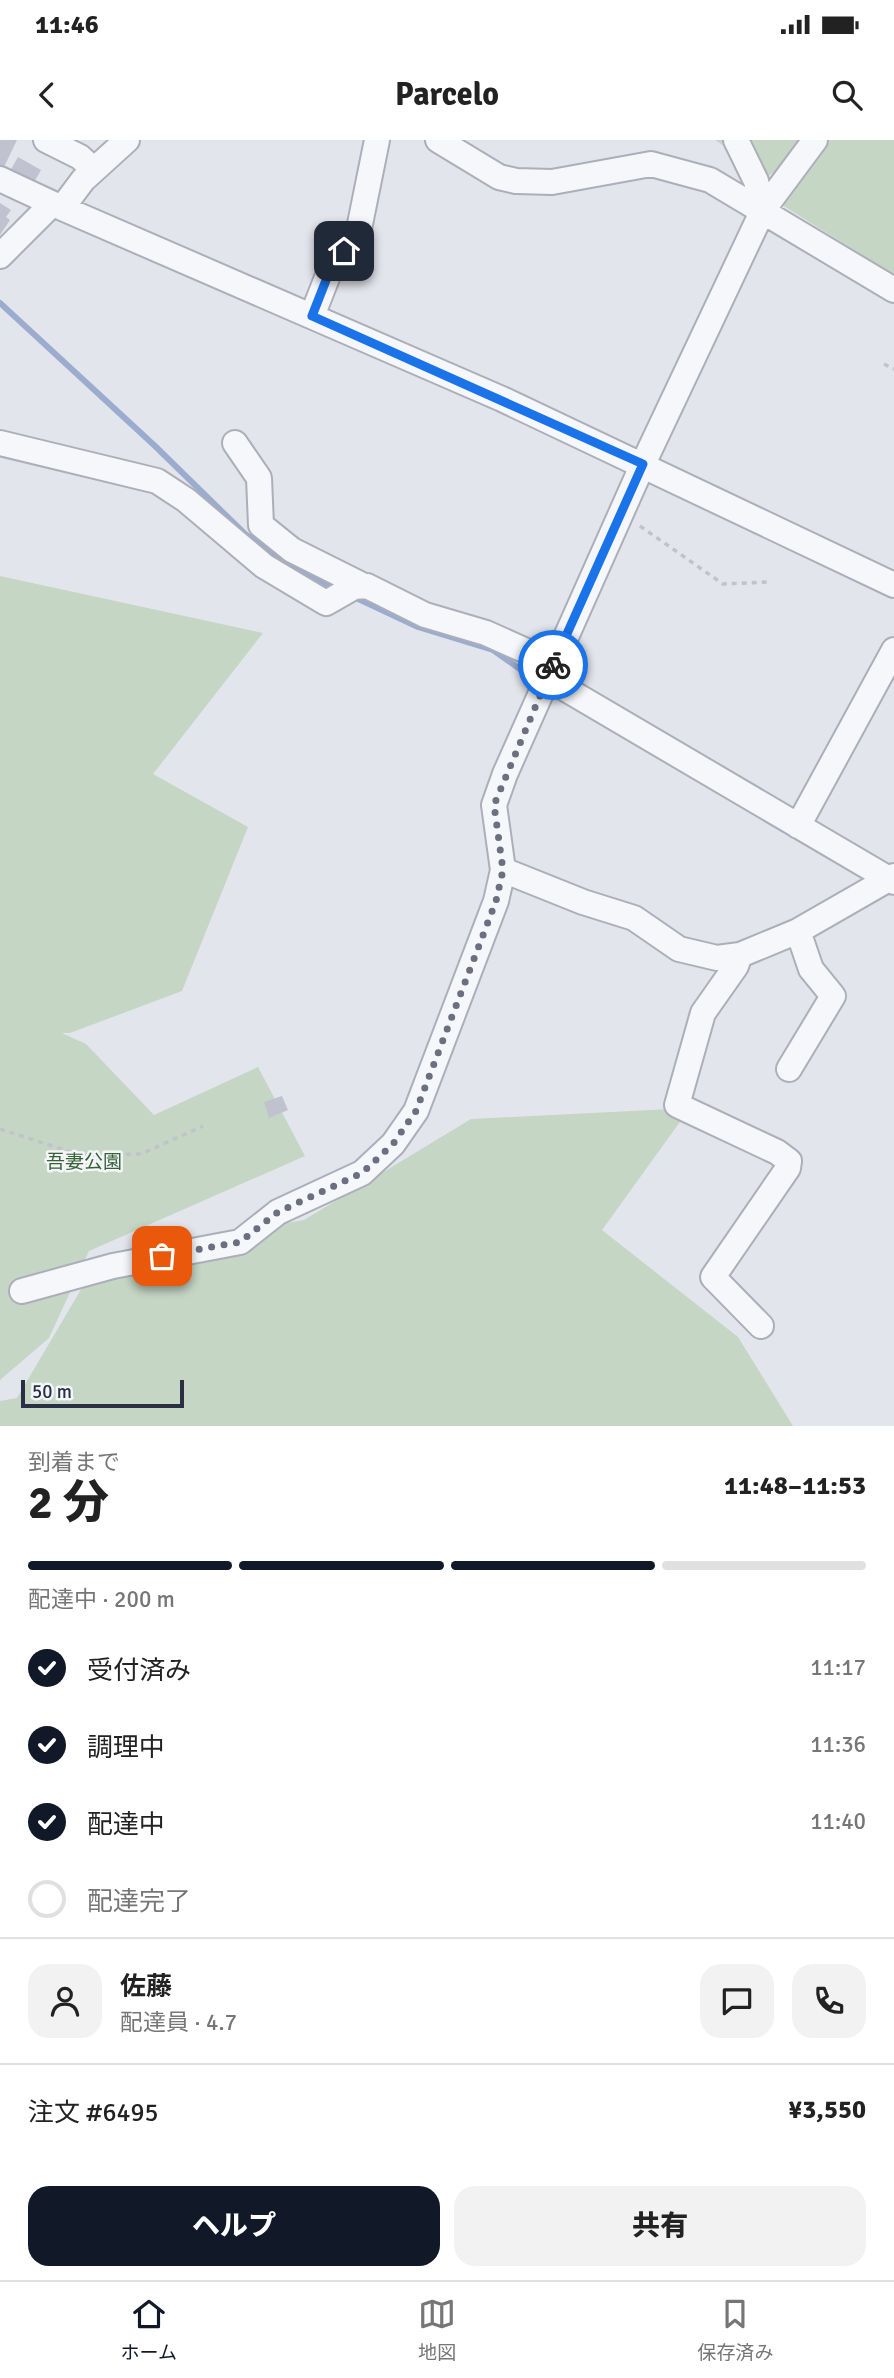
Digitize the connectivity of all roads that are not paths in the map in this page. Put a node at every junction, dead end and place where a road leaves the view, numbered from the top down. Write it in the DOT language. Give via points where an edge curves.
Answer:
graph roads {
  1 [pos="47,140"];
  2 [pos="127,140"];
  3 [pos="377,140"];
  4 [pos="438,140"];
  5 [pos="736,140"];
  6 [pos="815,140"];
  7 [pos="94,170"];
  8 [pos="0,179"];
  9 [pos="57,206"];
  10 [pos="763,209"];
  11 [pos="0,256"];
  12 [pos="894,290"];
  13 [pos="312,316"];
  14 [pos="0,443"];
  15 [pos="235,443"];
  16 [pos="643,464"];
  17 [pos="894,585"];
  18 [pos="351,590"];
  19 [pos="894,649"];
  20 [pos="550,670"];
  21 [pos="798,826"];
  22 [pos="503,870"];
  23 [pos="892,879"];
  24 [pos="798,931"];
  25 [pos="740,955"];
  26 [pos="789,1069"];
  27 [pos="22,1291"];
  28 [pos="761,1326"];
  1 -- 7 [label="street"];
  2 -- 7 [label="street"];
  3 -- 13 [label="street" via="359,229 332,265"];
  4 -- 10 [label="street" via="499,177 516,181 552,182 651,164 710,180"];
  5 -- 10 [label="street" via="756,181"];
  6 -- 10 [label="street"];
  7 -- 9 [label="street"];
  8 -- 9 [label="street"];
  9 -- 11 [label="street"];
  9 -- 13 [label="street"];
  10 -- 12 [label="street"];
  10 -- 16 [label="street"];
  13 -- 16 [label="street"];
  14 -- 18 [label="street" via="157,481 264,566 326,603"];
  15 -- 18 [label="street" via="259,478 261,525"];
  16 -- 17 [label="street"];
  16 -- 20 [label="street"];
  18 -- 20 [label="street" via="486,633"];
  19 -- 21 [label="street"];
  20 -- 21 [label="street"];
  20 -- 22 [label="street" via="494,805"];
  21 -- 23 [label="street"];
  22 -- 25 [label="street" via="634,918 679,949 717,958"];
  22 -- 27 [label="street" via="496,901 416,1111 393,1144 362,1173 278,1212 240,1242 113,1266"];
  23 -- 24 [label="street"];
  24 -- 25 [label="street"];
  24 -- 26 [label="street" via="811,969 833,996"];
  25 -- 28 [label="street" via="703,1013 677,1105 789,1161 713,1277"];
}
